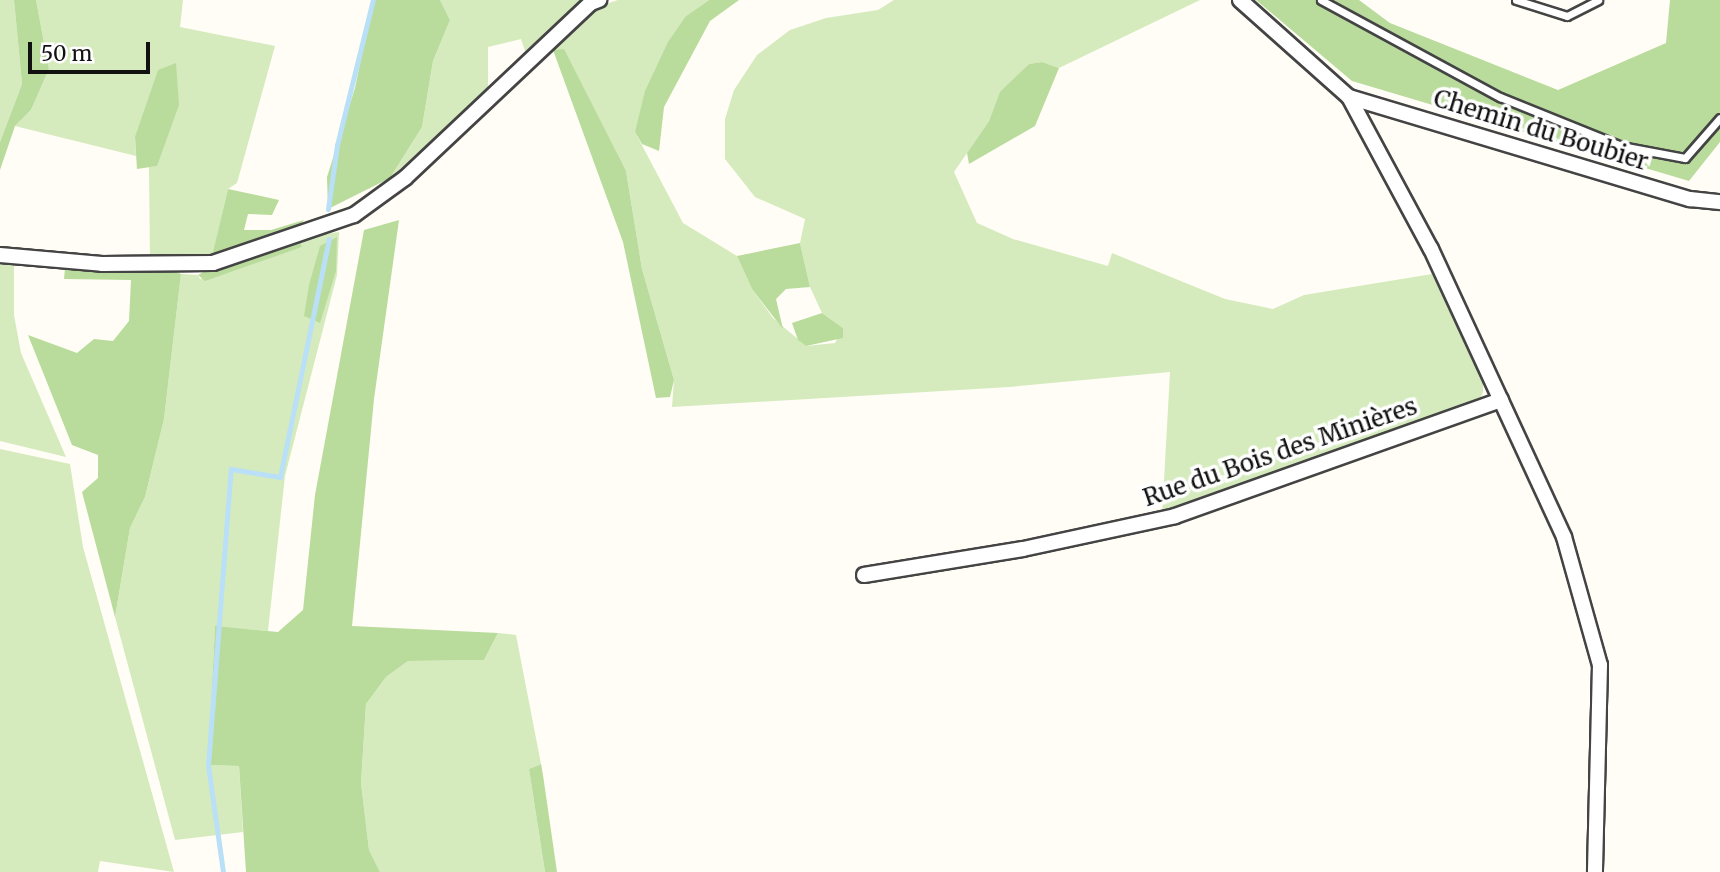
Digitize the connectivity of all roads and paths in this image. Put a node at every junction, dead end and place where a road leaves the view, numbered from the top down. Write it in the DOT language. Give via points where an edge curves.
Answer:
graph roads {
  1 [pos="599,0"];
  2 [pos="1240,0"];
  3 [pos="1321,0"];
  4 [pos="1516,0"];
  5 [pos="1598,0"];
  6 [pos="1349,97"];
  7 [pos="1720,118"];
  8 [pos="1720,202"];
  9 [pos="0,255"];
  10 [pos="1501,400"];
  11 [pos="864,575"];
  12 [pos="1595,872"];
  1 -- 9 [label="street" via="405,178 354,215 213,263 102,264"];
  2 -- 6 [label="street"];
  3 -- 7 [label="lane" via="1500,97 1621,146 1685,158"];
  4 -- 5 [label="lane" via="1567,16"];
  6 -- 8 [label="street, Chemin du Boubier" via="1690,199"];
  6 -- 10 [label="street" via="1431,249"];
  10 -- 11 [label="street, Rue du Bois des Minières" via="1175,516 1023,549"];
  10 -- 12 [label="street" via="1563,537 1600,666"];
}
